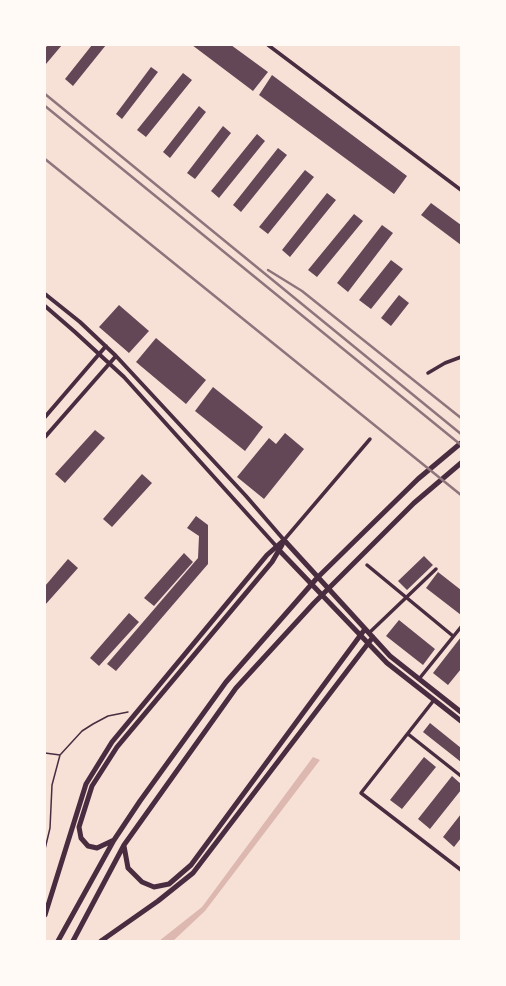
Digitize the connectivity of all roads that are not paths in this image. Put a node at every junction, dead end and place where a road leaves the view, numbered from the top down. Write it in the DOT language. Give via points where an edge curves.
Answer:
graph roads {
  1 [pos="268,45"];
  2 [pos="461,190"];
  3 [pos="45,294"];
  4 [pos="45,306"];
  5 [pos="106,346"];
  6 [pos="99,354"];
  7 [pos="116,356"];
  8 [pos="461,357"];
  9 [pos="109,363"];
  10 [pos="428,373"];
  11 [pos="45,418"];
  12 [pos="45,437"];
  13 [pos="370,439"];
  14 [pos="461,443"];
  15 [pos="461,463"];
  16 [pos="284,540"];
  17 [pos="278,548"];
  18 [pos="367,565"];
  19 [pos="436,569"];
  20 [pos="406,598"];
  21 [pos="461,627"];
  22 [pos="365,629"];
  23 [pos="360,635"];
  24 [pos="371,635"];
  25 [pos="453,636"];
  26 [pos="368,643"];
  27 [pos="419,679"];
  28 [pos="434,700"];
  29 [pos="461,712"];
  30 [pos="461,721"];
  31 [pos="408,734"];
  32 [pos="461,776"];
  33 [pos="114,840"];
  34 [pos="124,845"];
  35 [pos="461,870"];
  36 [pos="45,915"];
  37 [pos="58,941"];
  38 [pos="73,941"];
  39 [pos="101,941"];
  1 -- 2 [label="street"];
  3 -- 5 [label="street"];
  4 -- 6 [label="street"];
  5 -- 6 [label="street"];
  5 -- 7 [label="street"];
  6 -- 9 [label="street"];
  6 -- 11 [label="street"];
  7 -- 9 [label="street"];
  7 -- 16 [label="street"];
  8 -- 10 [label="street"];
  9 -- 12 [label="street"];
  9 -- 17 [label="street" via="124,376"];
  13 -- 16 [label="street"];
  14 -- 33 [label="main road" via="418,479 317,578 226,682"];
  15 -- 34 [label="main road" via="414,503 314,603 236,688"];
  16 -- 17 [label="main road"];
  16 -- 22 [label="main road"];
  17 -- 23 [label="main road"];
  17 -- 33 [label="main road" via="272,562 117,747 92,786 79,827 81,838 88,846 97,848"];
  17 -- 36 [label="main road" via="267,555 112,742 86,784"];
  18 -- 20 [label="street"];
  19 -- 20 [label="street"];
  20 -- 24 [label="street"];
  20 -- 25 [label="street"];
  21 -- 25 [label="street"];
  22 -- 23 [label="main road"];
  22 -- 24 [label="main road"];
  23 -- 26 [label="main road"];
  23 -- 34 [label="main road" via="191,865 169,884 154,887 142,882 128,868"];
  24 -- 26 [label="main road"];
  24 -- 27 [label="main road" via="390,656"];
  25 -- 27 [label="street"];
  26 -- 28 [label="main road" via="387,663"];
  26 -- 39 [label="main road" via="193,873"];
  27 -- 29 [label="main road"];
  28 -- 30 [label="main road"];
  28 -- 31 [label="street"];
  31 -- 32 [label="street"];
  31 -- 35 [label="street" via="361,793"];
  33 -- 37 [label="main road"];
  34 -- 38 [label="main road"];
}
